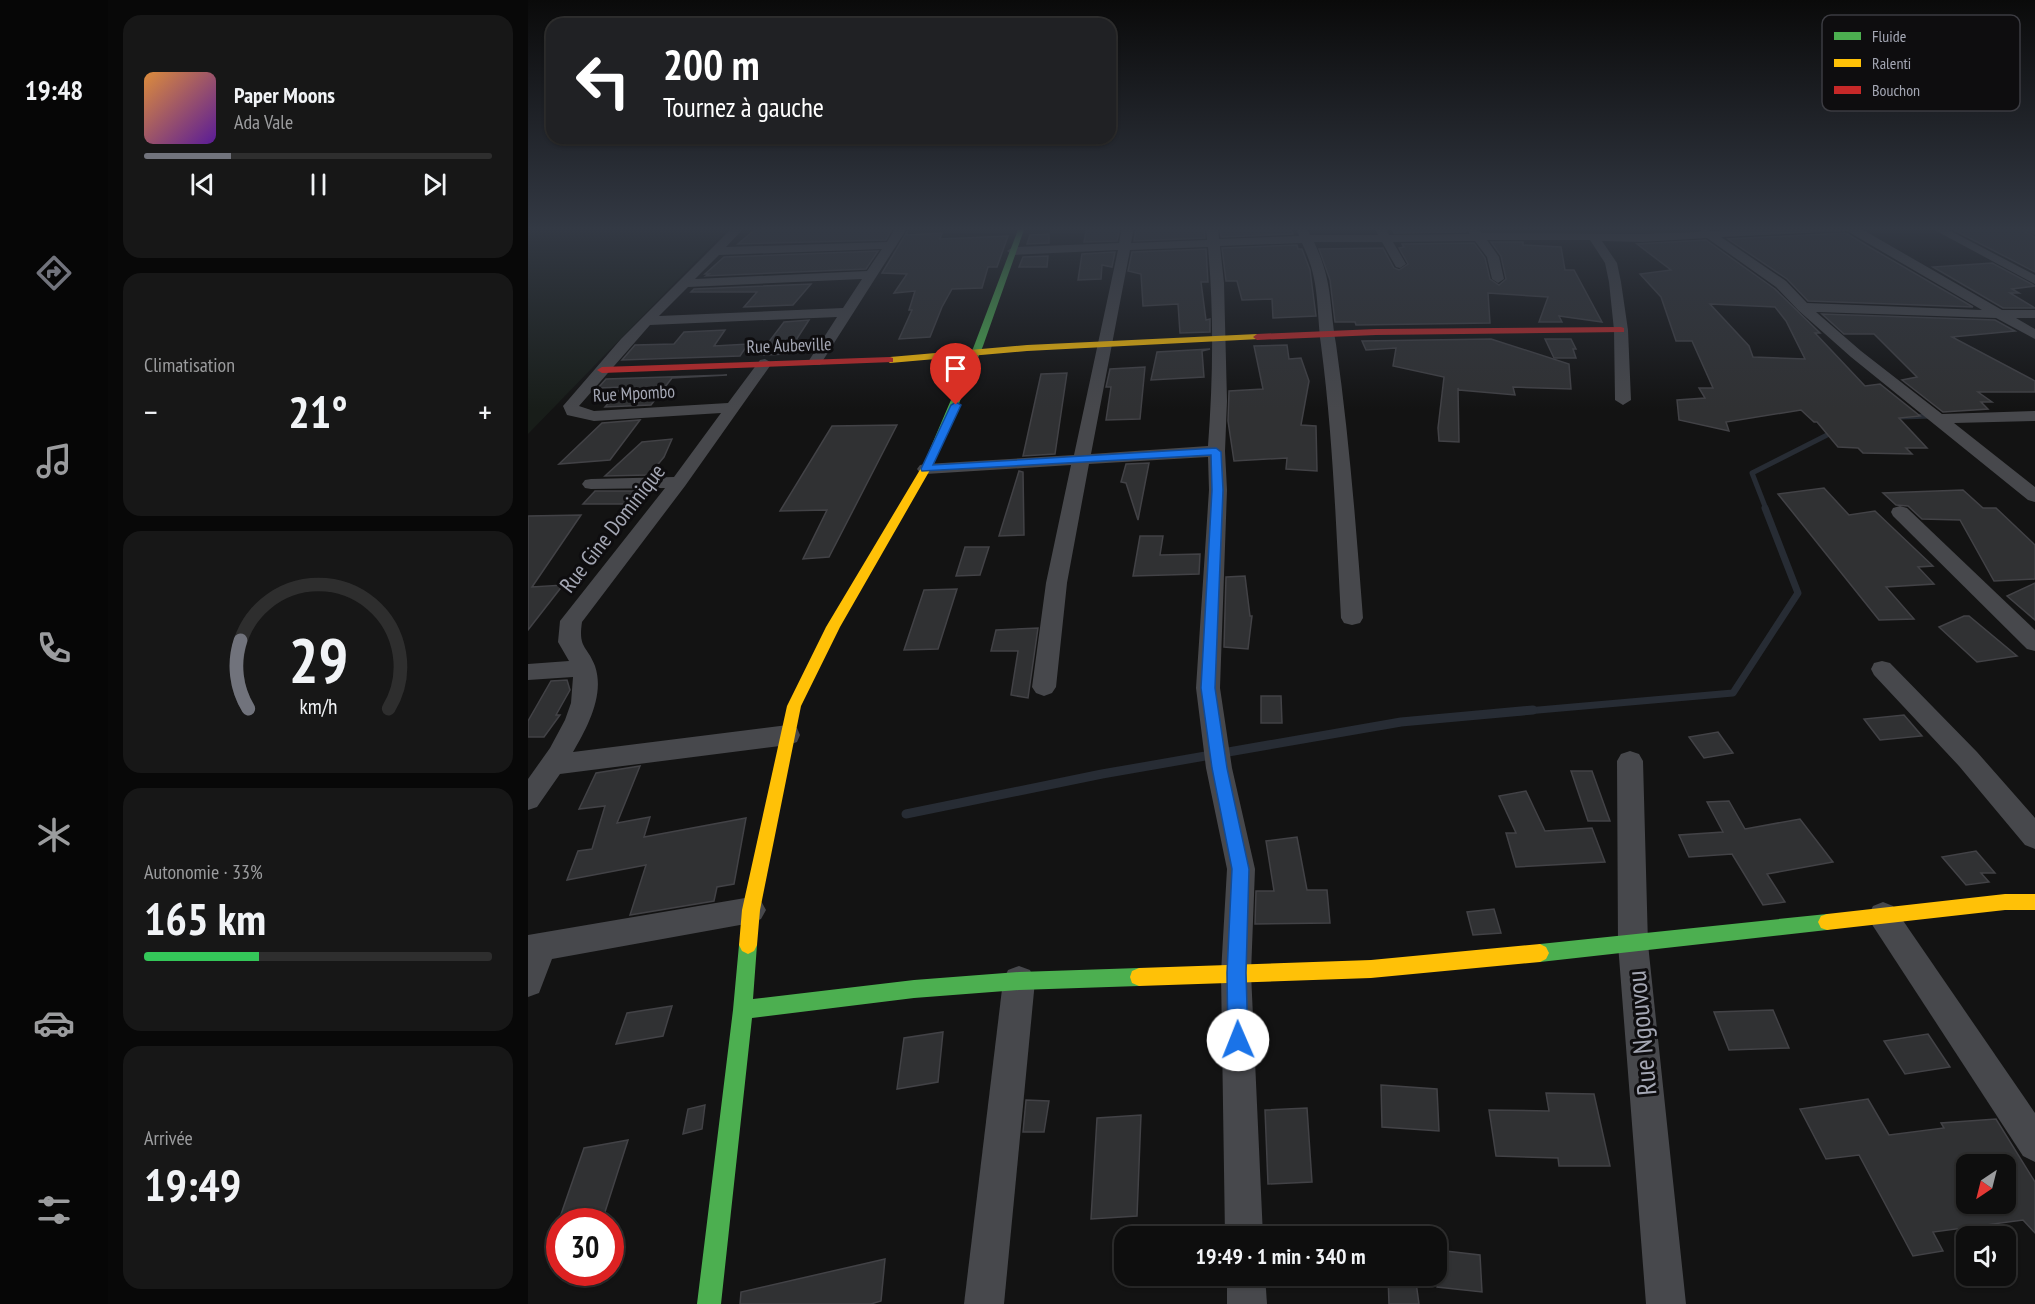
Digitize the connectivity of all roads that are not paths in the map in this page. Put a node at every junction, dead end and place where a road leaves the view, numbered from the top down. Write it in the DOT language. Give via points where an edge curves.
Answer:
graph roads {
  1 [pos="679,288"];
  2 [pos="864,288"];
  3 [pos="1001,288"];
  4 [pos="1118,288"];
  5 [pos="1218,288"];
  6 [pos="1324,288"];
  7 [pos="1617,288"];
  8 [pos="1783,288"];
  9 [pos="1954,288"];
  10 [pos="1803,307"];
  11 [pos="849,312"];
  12 [pos="2035,314"];
  13 [pos="2000,315"];
  14 [pos="648,321"];
  15 [pos="1621,330"];
  16 [pos="1327,334"];
  17 [pos="2035,335"];
  18 [pos="1217,339"];
  19 [pos="1105,344"];
  20 [pos="976,352"];
  21 [pos="815,362"];
  22 [pos="765,363"];
  23 [pos="602,370"];
  24 [pos="1623,400"];
  25 [pos="734,407"];
  26 [pos="2035,416"];
  27 [pos="1937,419"];
  28 [pos="1216,452"];
  29 [pos="1083,460"];
  30 [pos="926,469"];
  31 [pos="680,482"];
  32 [pos="591,484"];
  33 [pos="2035,496"];
  34 [pos="1900,512"];
  35 [pos="1352,618"];
  36 [pos="2035,643"];
  37 [pos="584,668"];
  38 [pos="1882,669"];
  39 [pos="528,672"];
  40 [pos="1044,687"];
  41 [pos="788,735"];
  42 [pos="1630,761"];
  43 [pos="554,765"];
  44 [pos="528,799"];
  45 [pos="2035,837"];
  46 [pos="2035,902"];
  47 [pos="751,910"];
  48 [pos="1883,916"];
  49 [pos="1633,944"];
  50 [pos="535,948"];
  51 [pos="1236,973"];
  52 [pos="1019,981"];
  53 [pos="528,982"];
  54 [pos="743,1010"];
  55 [pos="2035,1144"];
  56 [pos="1244,1226"];
  57 [pos="1246,1286"];
  58 [pos="709,1304"];
  59 [pos="984,1304"];
  60 [pos="1247,1304"];
  61 [pos="1666,1304"];
  1 -- 14 [label="street, Rue Mpombo"];
  2 -- 11 [label="street"];
  3 -- 20 [label="street"];
  4 -- 19 [label="street"];
  5 -- 18 [label="street"];
  6 -- 16 [label="street"];
  7 -- 15 [label="street"];
  8 -- 10 [label="street"];
  9 -- 13 [label="street"];
  10 -- 13 [label="street"];
  10 -- 27 [label="street"];
  11 -- 14 [label="street"];
  11 -- 21 [label="street"];
  12 -- 13 [label="street"];
  13 -- 17 [label="street"];
  14 -- 23 [label="street, Rue Mpombo"];
  15 -- 16 [label="street, Rue Aubeville"];
  15 -- 24 [label="street"];
  16 -- 18 [label="street, Rue Aubeville"];
  16 -- 35 [label="street" via="1339,421"];
  18 -- 19 [label="street, Rue Aubeville"];
  18 -- 28 [label="street"];
  19 -- 20 [label="street, Rue Aubeville"];
  19 -- 29 [label="street"];
  20 -- 21 [label="street, Rue Aubeville" via="939,358"];
  20 -- 30 [label="street"];
  21 -- 22 [label="street, Rue Aubeville"];
  22 -- 23 [label="street, Rue Aubeville"];
  22 -- 25 [label="street, Rue Gine Dominique"];
  23 -- 25 [label="street, Rue Mpombo" via="571,406 573,412 594,416"];
  25 -- 31 [label="street, Rue Gine Dominique"];
  26 -- 27 [label="street"];
  27 -- 33 [label="street"];
  28 -- 29 [label="street"];
  28 -- 51 [label="street" via="1218,490 1208,688 1219,768 1241,869"];
  29 -- 30 [label="street"];
  29 -- 40 [label="street" via="1059,570"];
  30 -- 41 [label="street" via="833,627 794,706"];
  31 -- 32 [label="street"];
  31 -- 37 [label="street, Rue Gine Dominique" via="571,621 569,642"];
  34 -- 36 [label="street"];
  37 -- 39 [label="street"];
  37 -- 43 [label="street, Rue Gine Dominique" via="586,693 578,719"];
  38 -- 45 [label="street"];
  41 -- 43 [label="street"];
  41 -- 47 [label="street"];
  42 -- 49 [label="street, Rue Ngouvou"];
  43 -- 44 [label="street, Rue Gine Dominique"];
  46 -- 48 [label="street"];
  47 -- 50 [label="street"];
  47 -- 54 [label="street"];
  48 -- 49 [label="street"];
  48 -- 55 [label="street"];
  49 -- 51 [label="street" via="1371,969"];
  49 -- 61 [label="street, Rue Ngouvou"];
  50 -- 53 [label="street"];
  51 -- 52 [label="street"];
  51 -- 56 [label="street"];
  52 -- 54 [label="street"];
  52 -- 59 [label="street"];
  54 -- 58 [label="street"];
  57 -- 60 [label="street"];
}
